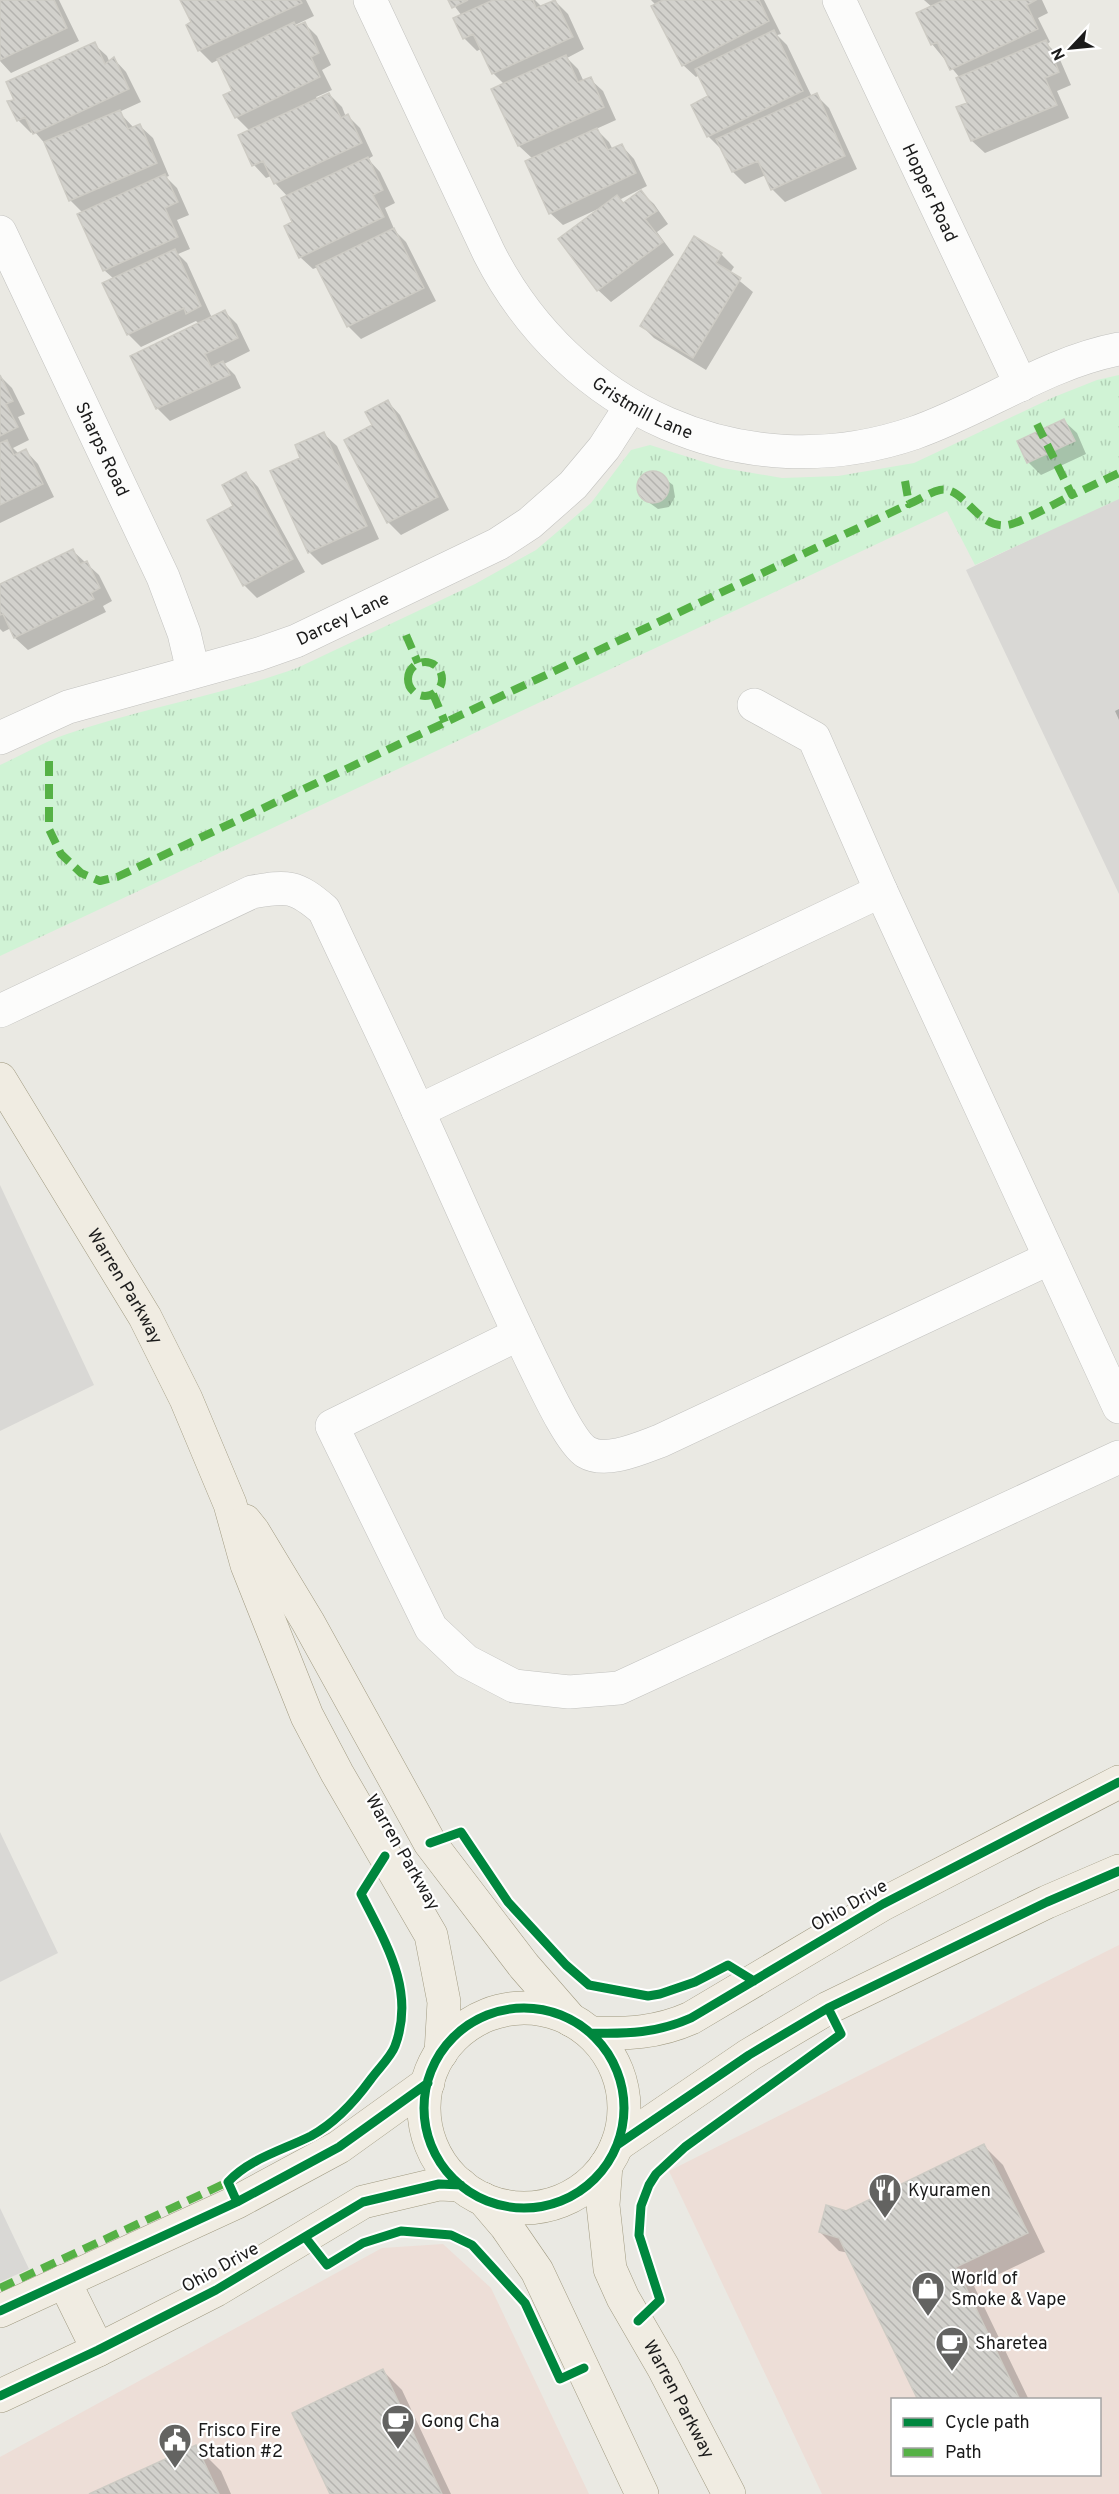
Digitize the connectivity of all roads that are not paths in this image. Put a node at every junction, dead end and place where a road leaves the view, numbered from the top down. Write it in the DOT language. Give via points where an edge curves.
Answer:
graph roads {
  1 [pos="370,0"];
  2 [pos="839,0"];
  3 [pos="0,231"];
  4 [pos="1119,349"];
  5 [pos="1021,385"];
  6 [pos="631,406"];
  7 [pos="193,671"];
  8 [pos="754,705"];
  9 [pos="0,738"];
  10 [pos="881,891"];
  11 [pos="0,1011"];
  12 [pos="0,1079"];
  13 [pos="418,1111"];
  14 [pos="1050,1258"];
  15 [pos="519,1335"];
  16 [pos="1119,1407"];
  17 [pos="1119,1457"];
  18 [pos="230,1504"];
  19 [pos="1119,1782"];
  20 [pos="1119,1871"];
  21 [pos="581,2026"];
  22 [pos="441,2053"];
  23 [pos="428,2083"];
  24 [pos="611,2155"];
  25 [pos="472,2192"];
  26 [pos="64,2281"];
  27 [pos="0,2311"];
  28 [pos="98,2350"];
  29 [pos="0,2396"];
  30 [pos="642,2494"];
  31 [pos="729,2494"];
  1 -- 6 [label="street, Gristmill Lane" via="504,281 554,347"];
  2 -- 5 [label="street, Hopper Road"];
  3 -- 7 [label="street, Sharps Road" via="163,578 184,633"];
  4 -- 5 [label="street, Gristmill Lane" via="1079,360"];
  5 -- 6 [label="street, Gristmill Lane" via="914,433 857,447 818,451 779,451 731,444 675,427"];
  6 -- 7 [label="street, Darcey Lane" via="604,448 573,485 530,523 498,544 296,640 260,654"];
  7 -- 9 [label="street, Darcey Lane" via="68,707"];
  8 -- 10 [label="street" via="813,738"];
  10 -- 13 [label="street"];
  10 -- 14 [label="street"];
  11 -- 13 [label="street" via="252,892 278,888 303,892 324,910"];
  12 -- 18 [label="main road, Warren Parkway" via="145,1317 186,1399"];
  13 -- 15 [label="street"];
  14 -- 15 [label="street" via="660,1441 608,1456 586,1452 570,1433"];
  14 -- 16 [label="street"];
  15 -- 17 [label="street" via="332,1425 431,1628 466,1661 514,1686 569,1692 619,1688"];
  18 -- 21 [label="main road, Warren Parkway" via="253,1531 302,1612 430,1843 524,1966"];
  18 -- 22 [label="main road, Warren Parkway" via="247,1565 307,1716 431,1935 444,2002"];
  19 -- 21 [label="main road, Ohio Drive" via="884,1904 692,2018 652,2031"];
  20 -- 24 [label="main road" via="828,2008 749,2055"];
  21 -- 22 [label="main road" via="548,2011 518,2008 488,2014 462,2030"];
  21 -- 24 [label="main road" via="609,2054 620,2078 622,2132"];
  22 -- 23 [label="main road"];
  23 -- 25 [label="main road" via="426,2121 432,2145 443,2167"];
  23 -- 26 [label="main road" via="339,2147 237,2202"];
  24 -- 25 [label="main road" via="596,2179 571,2197 542,2207 512,2208"];
  24 -- 31 [label="main road, Warren Parkway" via="603,2205 610,2269"];
  25 -- 28 [label="main road, Ohio Drive" via="439,2184 363,2202 216,2290"];
  25 -- 30 [label="main road" via="506,2226 537,2271"];
  26 -- 27 [label="main road"];
  26 -- 28 [label="main road"];
  28 -- 29 [label="main road, Ohio Drive"];
}
